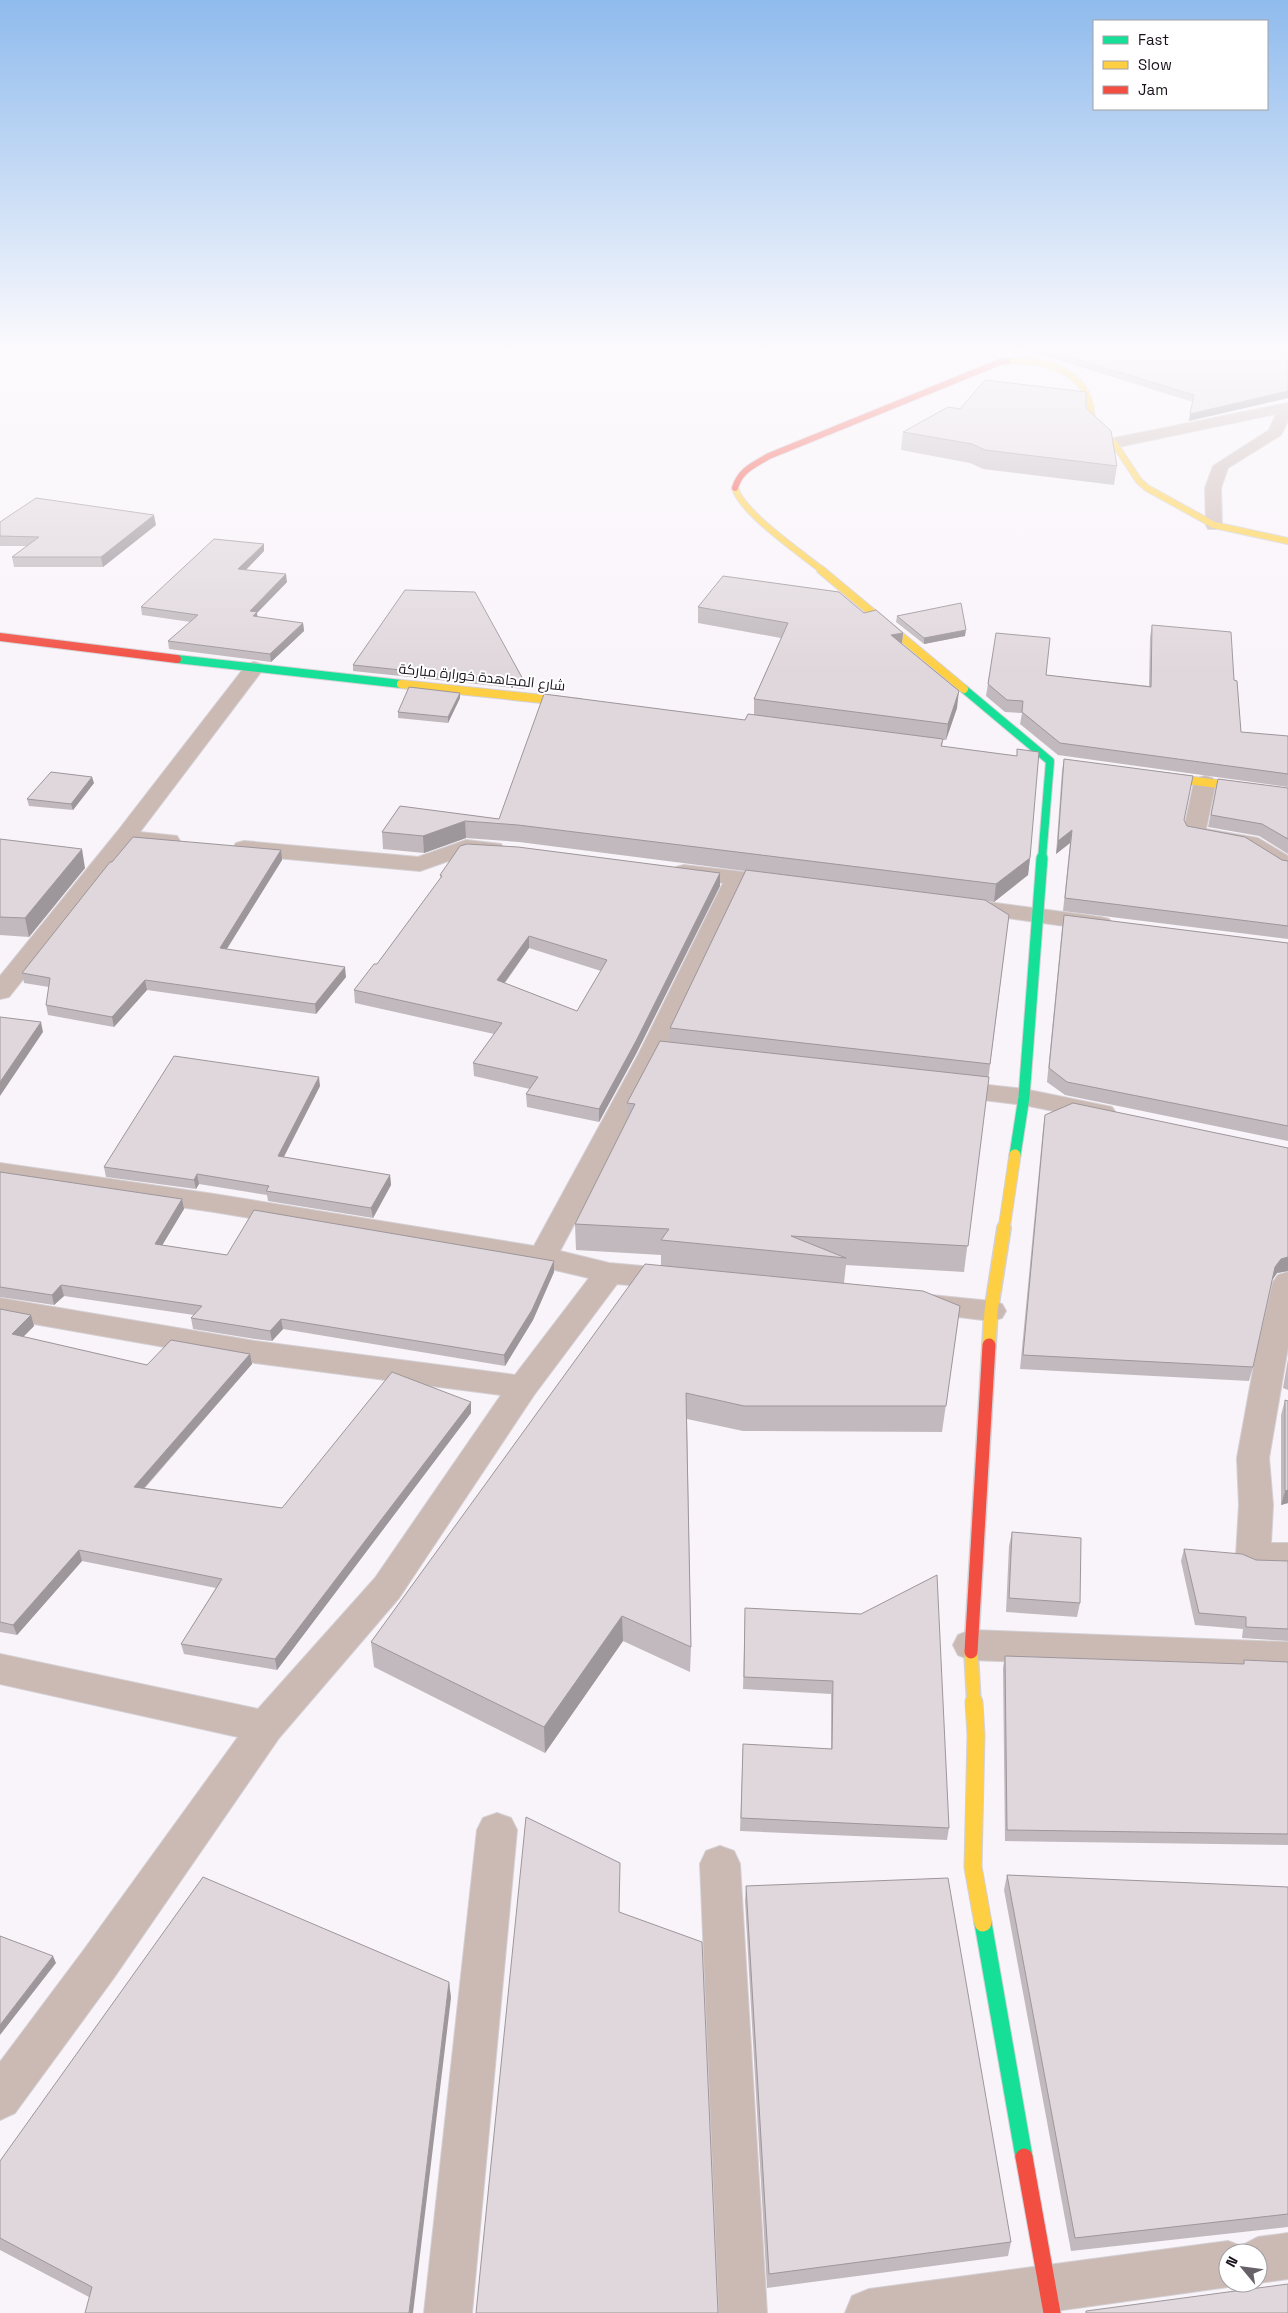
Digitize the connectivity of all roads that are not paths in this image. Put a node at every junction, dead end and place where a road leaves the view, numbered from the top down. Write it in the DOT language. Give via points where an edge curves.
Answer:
graph roads {
  1 [pos="769,455"];
  2 [pos="1122,455"];
  3 [pos="1239,455"];
  4 [pos="1214,525"];
  5 [pos="1288,541"];
  6 [pos="0,637"];
  7 [pos="254,668"];
  8 [pos="588,704"];
  9 [pos="1030,759"];
  10 [pos="1055,762"];
  11 [pos="1146,775"];
  12 [pos="1205,782"];
  13 [pos="1288,793"];
  14 [pos="125,837"];
  15 [pos="193,843"];
  16 [pos="222,846"];
  17 [pos="510,850"];
  18 [pos="1288,866"];
  19 [pos="660,869"];
  20 [pos="737,878"];
  21 [pos="796,885"];
  22 [pos="941,903"];
  23 [pos="1038,915"];
  24 [pos="1125,927"];
  25 [pos="0,992"];
  26 [pos="651,1055"];
  27 [pos="680,1058"];
  28 [pos="926,1086"];
  29 [pos="1024,1097"];
  30 [pos="1122,1117"];
  31 [pos="0,1172"];
  32 [pos="542,1257"];
  33 [pos="609,1272"];
  34 [pos="698,1281"];
  35 [pos="1288,1282"];
  36 [pos="893,1301"];
  37 [pos="0,1308"];
  38 [pos="991,1311"];
  39 [pos="523,1386"];
  40 [pos="1276,1400"];
  41 [pos="1288,1557"];
  42 [pos="971,1645"];
  43 [pos="1288,1657"];
  44 [pos="0,1670"];
  45 [pos="266,1727"];
  46 [pos="496,1830"];
  47 [pos="720,1864"];
  48 [pos="0,2098"];
  49 [pos="1288,2256"];
  50 [pos="1268,2259"];
  51 [pos="1218,2266"];
  52 [pos="1050,2300"];
  53 [pos="448,2313"];
  54 [pos="743,2313"];
  55 [pos="869,2313"];
  1 -- 10 [label="street" via="756,461 735,480 734,489 739,498 755,515"];
  2 -- 4 [label="street" via="1139,481"];
  3 -- 4 [label="street" via="1221,466 1213,488"];
  4 -- 5 [label="street"];
  6 -- 7 [label="street, شارع المجاهدة خورارة مباركة"];
  7 -- 8 [label="street, شارع المجاهدة خورارة مباركة"];
  7 -- 14 [label="street"];
  9 -- 10 [label="street"];
  10 -- 23 [label="street"];
  11 -- 12 [label="street"];
  12 -- 13 [label="street"];
  12 -- 18 [label="street" via="1194,833 1250,843"];
  14 -- 15 [label="street"];
  14 -- 25 [label="street"];
  16 -- 17 [label="street" via="420,864 466,847"];
  19 -- 20 [label="street"];
  20 -- 21 [label="street"];
  20 -- 26 [label="street"];
  22 -- 23 [label="street"];
  23 -- 24 [label="street"];
  23 -- 29 [label="street"];
  26 -- 27 [label="street"];
  26 -- 32 [label="street"];
  28 -- 29 [label="street"];
  29 -- 30 [label="street"];
  29 -- 38 [label="street"];
  31 -- 32 [label="street"];
  32 -- 33 [label="street"];
  33 -- 34 [label="street"];
  33 -- 39 [label="street"];
  35 -- 40 [label="street" via="1271,1354"];
  36 -- 38 [label="street"];
  37 -- 39 [label="street" via="255,1352"];
  38 -- 42 [label="street"];
  39 -- 45 [label="street" via="388,1588"];
  40 -- 41 [label="street" via="1253,1458 1256,1505 1252,1556"];
  42 -- 43 [label="street"];
  42 -- 52 [label="street" via="976,1735 974,1867"];
  44 -- 45 [label="street"];
  45 -- 48 [label="street"];
  46 -- 53 [label="street"];
  47 -- 54 [label="street"];
  49 -- 50 [label="street"];
  51 -- 52 [label="street"];
  52 -- 55 [label="street"];
}
